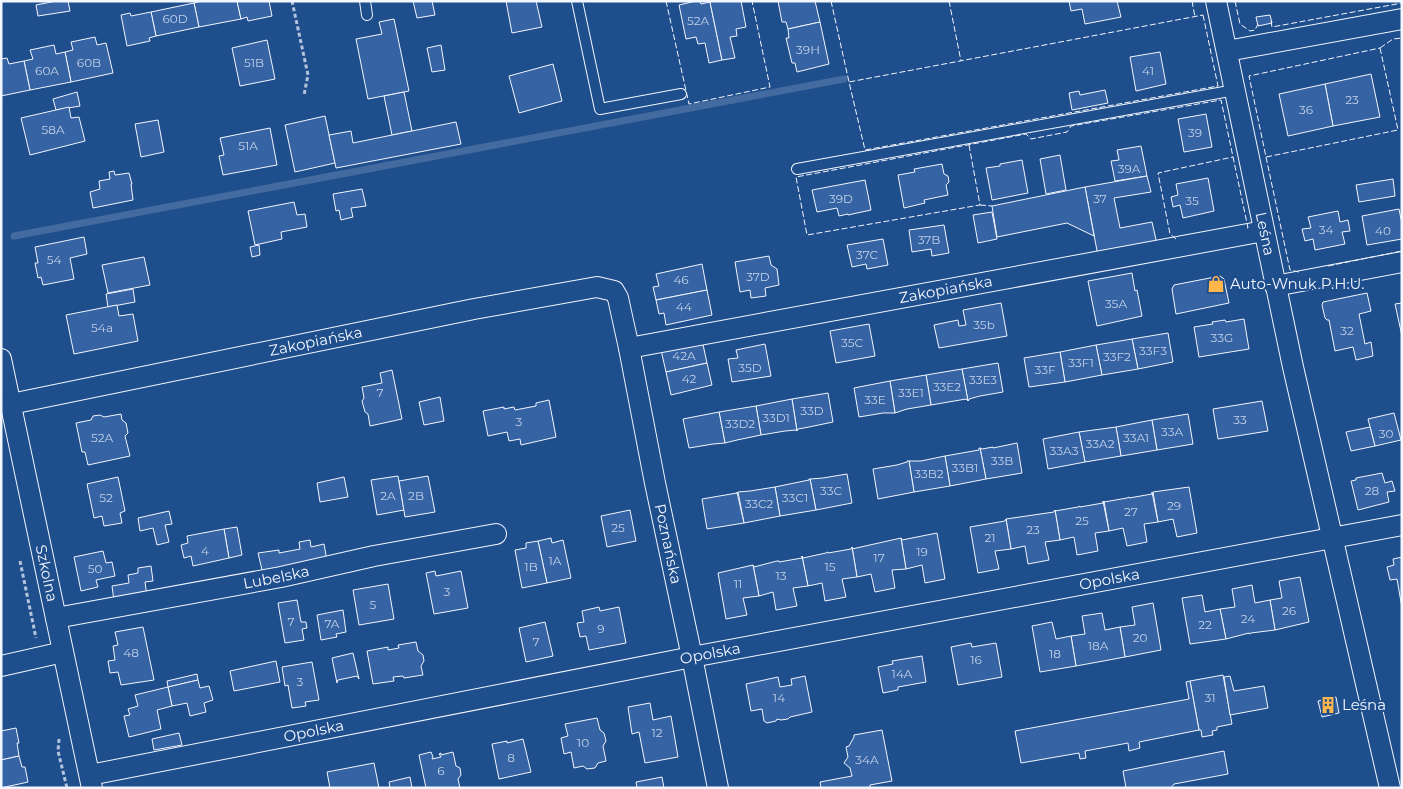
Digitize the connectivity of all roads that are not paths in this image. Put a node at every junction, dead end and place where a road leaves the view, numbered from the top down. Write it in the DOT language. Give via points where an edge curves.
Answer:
graph roads {
  1 [pos="365,1"];
  2 [pos="577,1"];
  3 [pos="1216,1"];
  4 [pos="368,16"];
  5 [pos="1402,19"];
  6 [pos="1227,51"];
  7 [pos="1235,90"];
  8 [pos="681,94"];
  9 [pos="797,169"];
  10 [pos="1264,231"];
  11 [pos="1402,262"];
  12 [pos="1276,286"];
  13 [pos="618,298"];
  14 [pos="629,348"];
  15 [pos="1,359"];
  16 [pos="11,404"];
  17 [pos="1402,525"];
  18 [pos="496,534"];
  19 [pos="1333,538"];
  20 [pos="56,618"];
  21 [pos="63,652"];
  22 [pos="692,657"];
  23 [pos="1,666"];
  24 [pos="91,781"];
  25 [pos="718,788"];
  26 [pos="1390,788"];
  1 -- 4 [label="lane"];
  2 -- 8 [label="lane" via="600,109"];
  3 -- 6 [label="street, Leśna"];
  5 -- 6 [label="street"];
  6 -- 7 [label="street, Leśna"];
  7 -- 9 [label="lane"];
  7 -- 10 [label="street, Leśna"];
  10 -- 12 [label="street, Leśna"];
  10 -- 14 [label="street, Zakopiańska"];
  11 -- 12 [label="street"];
  12 -- 19 [label="street, Leśna"];
  13 -- 14 [label="street, Poznańska"];
  13 -- 16 [label="street, Zakopiańska" via="614,291 588,288"];
  14 -- 22 [label="street, Poznańska"];
  15 -- 16 [label="street, Szkolna"];
  16 -- 20 [label="street, Szkolna"];
  17 -- 19 [label="street, Opolska"];
  18 -- 20 [label="street, Lubelska"];
  19 -- 22 [label="street, Opolska"];
  19 -- 26 [label="street, Leśna"];
  20 -- 21 [label="street, Szkolna"];
  21 -- 23 [label="street"];
  21 -- 24 [label="street, Szkolna"];
  22 -- 24 [label="street, Opolska"];
  22 -- 25 [label="street, Poznańska"];
}
